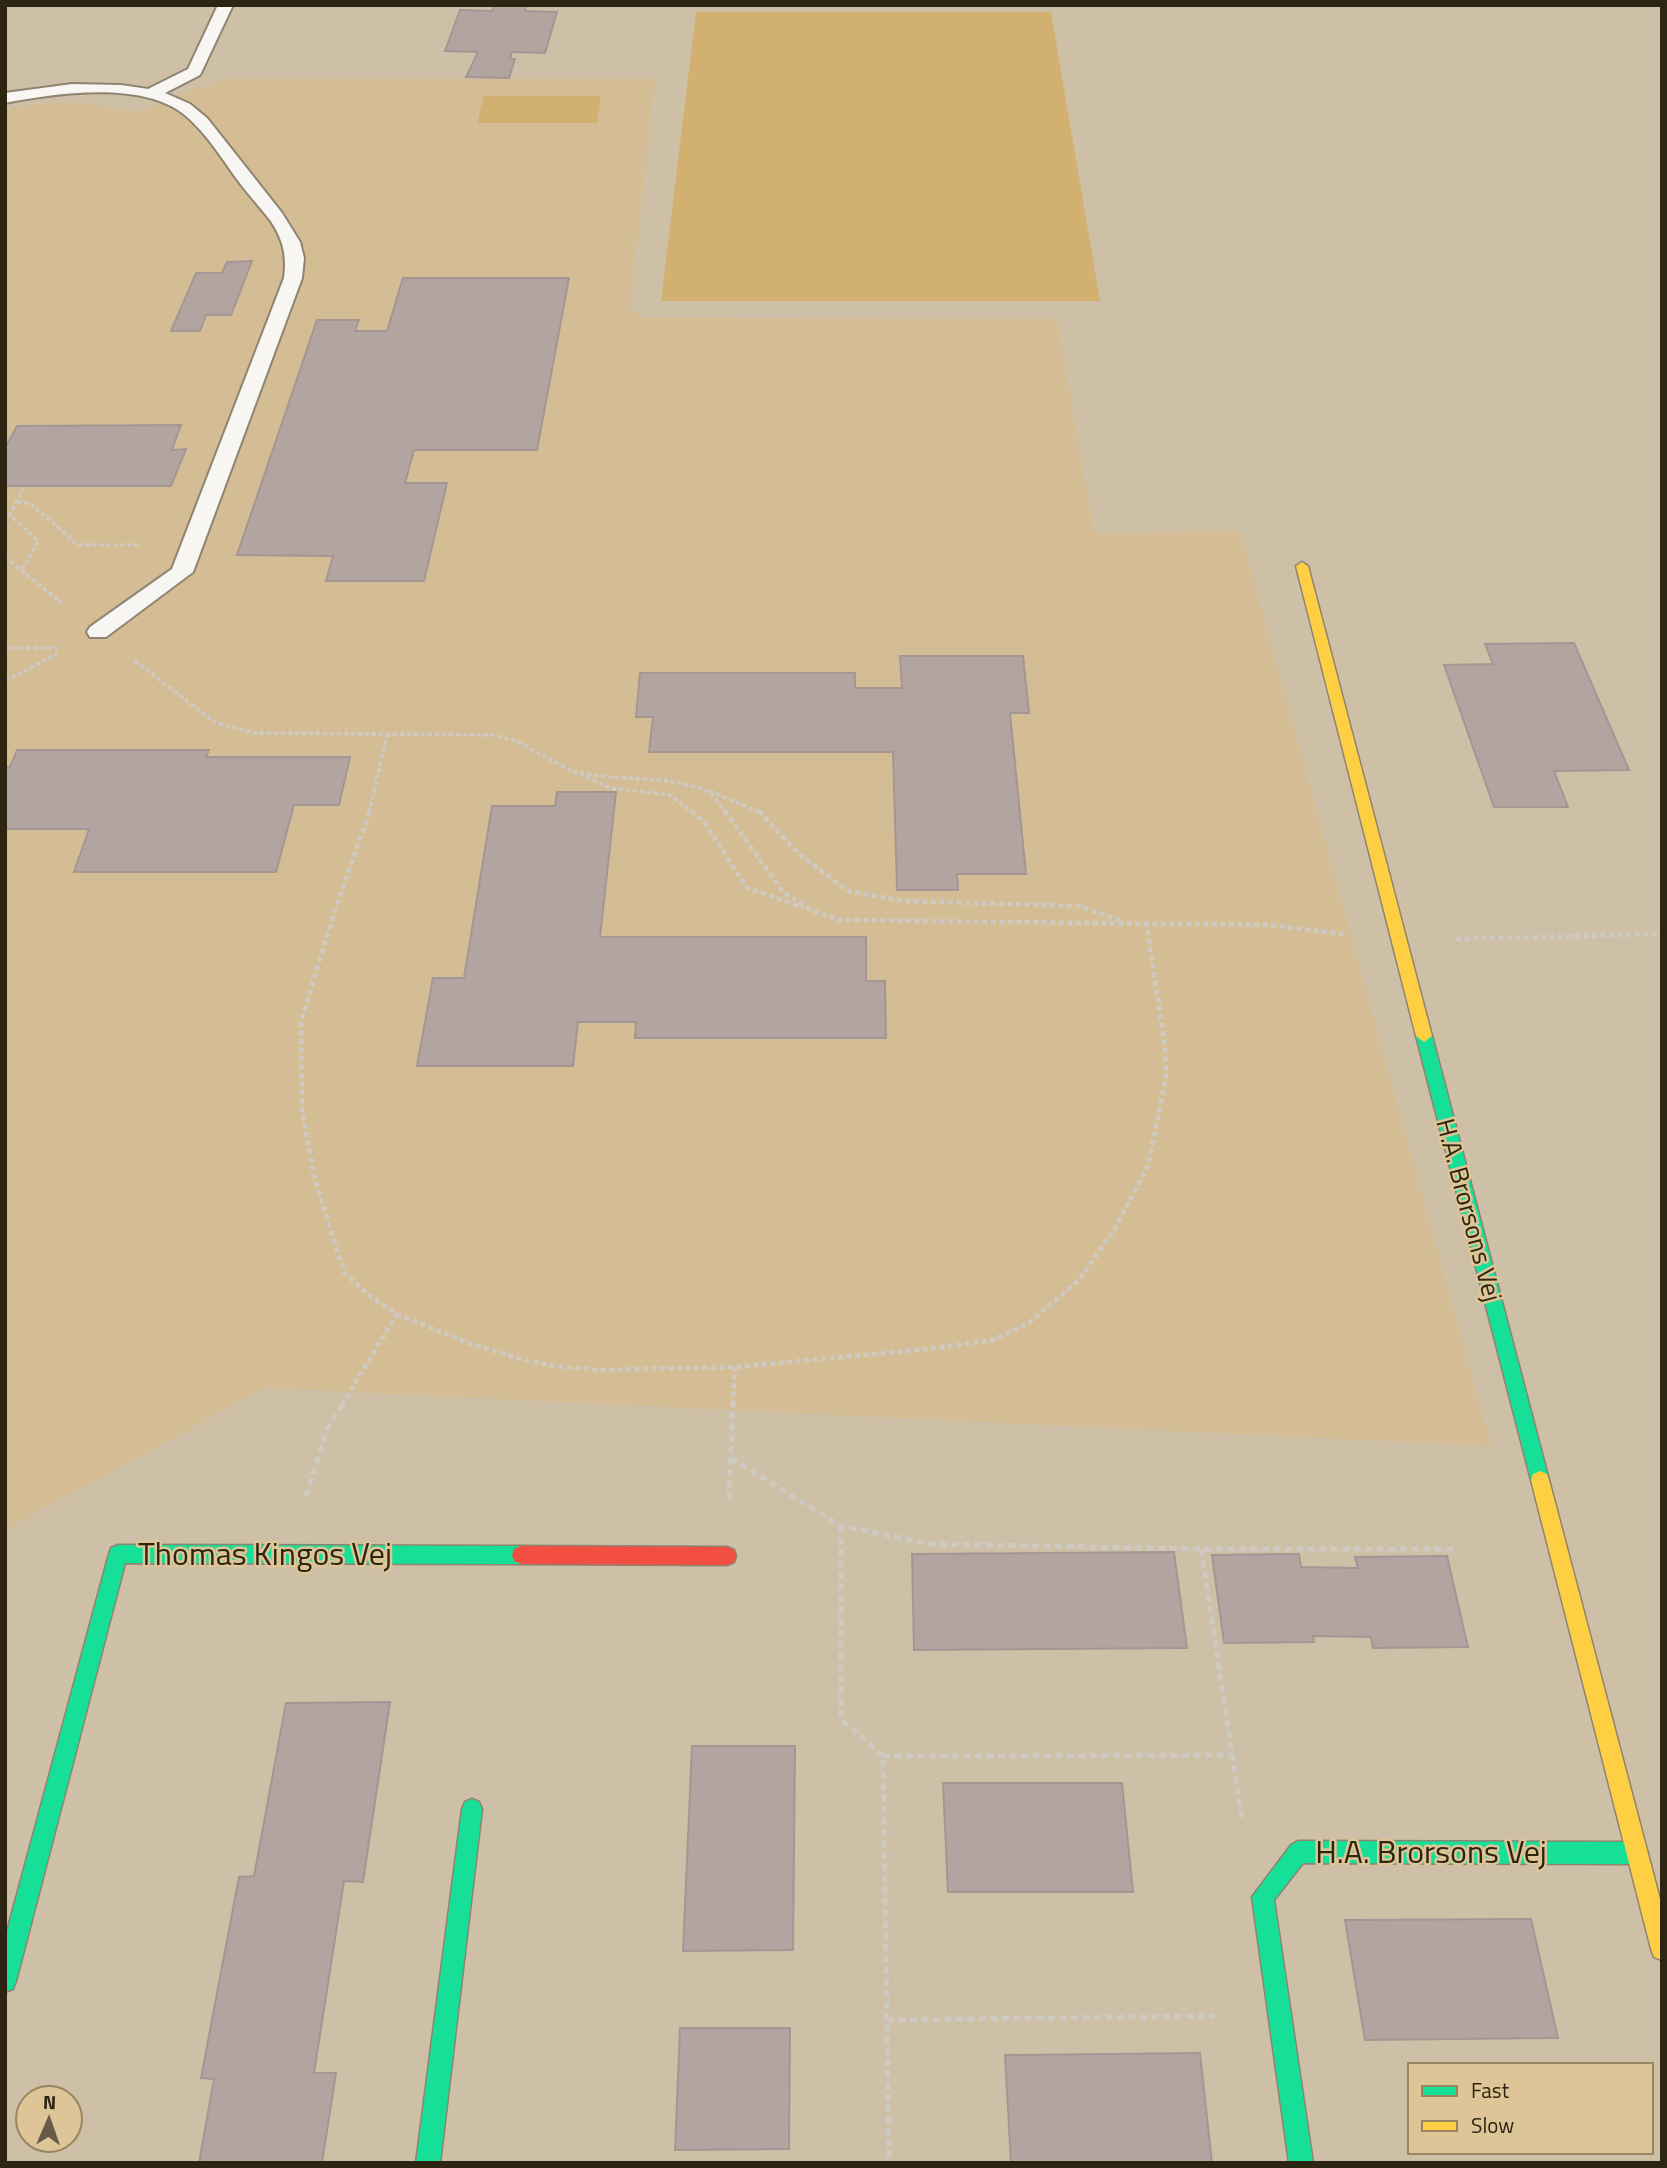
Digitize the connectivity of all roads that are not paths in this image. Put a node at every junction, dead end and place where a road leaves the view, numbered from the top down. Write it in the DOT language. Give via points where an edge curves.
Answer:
graph roads {
  1 [pos="226,5"];
  2 [pos="149,95"];
  3 [pos="5,99"];
  4 [pos="1302,566"];
  5 [pos="98,632"];
  6 [pos="727,1556"];
  7 [pos="472,1809"];
  8 [pos="1637,1853"];
  9 [pos="1662,1949"];
  10 [pos="5,1981"];
  11 [pos="429,2163"];
  12 [pos="1301,2163"];
  1 -- 2 [label="lane" via="194,72"];
  2 -- 3 [label="lane" via="76,89"];
  2 -- 5 [label="lane" via="185,108 285,229 294,252 293,278 181,572"];
  4 -- 8 [label="street, H.A. Brorsons Vej"];
  6 -- 10 [label="street, Thomas Kingos Vej" via="118,1554"];
  7 -- 11 [label="street"];
  8 -- 9 [label="street, H.A. Brorsons Vej"];
  8 -- 12 [label="street, H.A. Brorsons Vej" via="1298,1852 1263,1897"];
}
